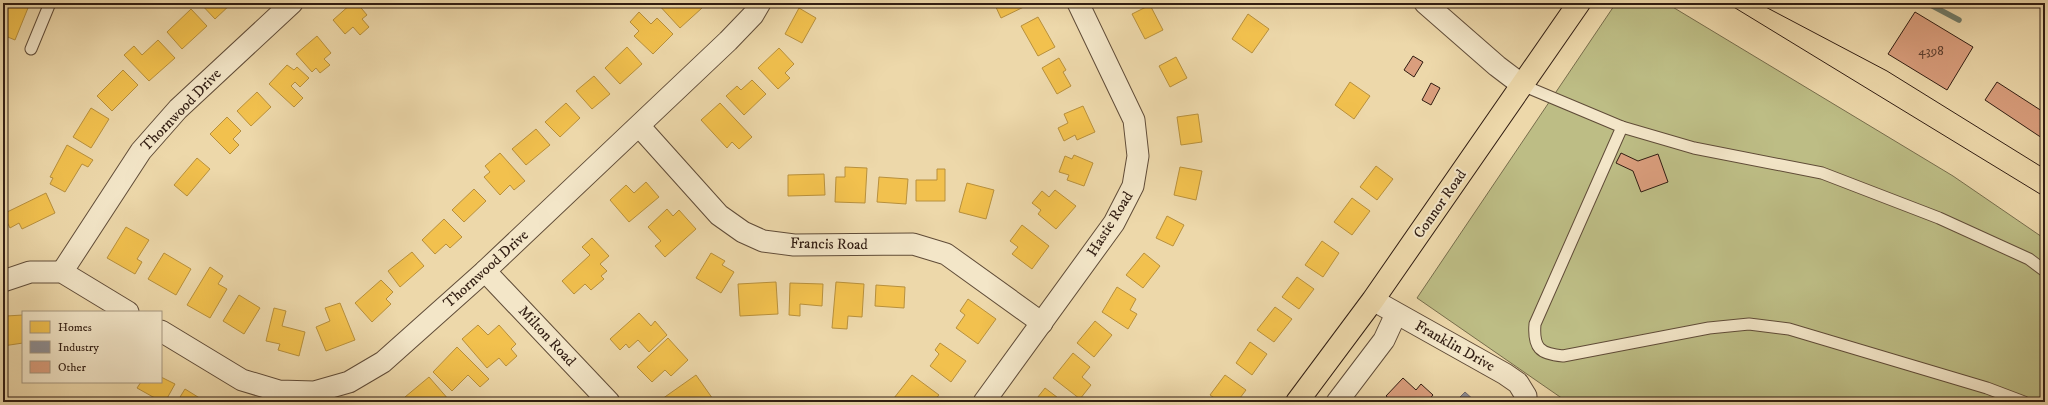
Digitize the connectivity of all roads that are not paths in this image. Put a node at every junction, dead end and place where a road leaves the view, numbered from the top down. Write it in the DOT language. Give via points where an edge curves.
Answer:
graph roads {
  1 [pos="50,3"];
  2 [pos="292,3"];
  3 [pos="760,3"];
  4 [pos="1078,3"];
  5 [pos="1425,3"];
  6 [pos="1579,3"];
  7 [pos="31,49"];
  8 [pos="1522,85"];
  9 [pos="640,127"];
  10 [pos="1622,127"];
  11 [pos="485,271"];
  12 [pos="2045,271"];
  13 [pos="62,272"];
  14 [pos="3,281"];
  15 [pos="1373,300"];
  16 [pos="126,311"];
  17 [pos="1396,314"];
  18 [pos="1042,324"];
  19 [pos="162,332"];
  20 [pos="609,402"];
  21 [pos="984,402"];
  22 [pos="1297,402"];
  23 [pos="1338,402"];
  24 [pos="1525,402"];
  25 [pos="2024,402"];
  1 -- 7 [label="lane"];
  2 -- 13 [label="street, Thornwood Drive" via="178,109 140,151"];
  3 -- 9 [label="street, Thornwood Drive" via="753,15 728,41"];
  4 -- 18 [label="street, Hastie Road" via="1134,120 1138,156 1133,186 1114,223"];
  5 -- 8 [label="street"];
  6 -- 8 [label="main road, Connor Road"];
  8 -- 10 [label="lane"];
  8 -- 15 [label="main road, Connor Road"];
  9 -- 11 [label="street, Thornwood Drive"];
  9 -- 18 [label="street, Francis Road" via="719,215 743,232 763,241 794,245 914,244 946,254"];
  10 -- 12 [label="lane" via="1694,148 1822,173 1939,218 2030,259"];
  10 -- 25 [label="lane" via="1535,324 1534,337 1538,347 1547,354 1563,356 1710,328 1749,324 1789,330 1988,388"];
  11 -- 19 [label="street, Thornwood Drive" via="383,362 349,382 314,392 279,391 242,380"];
  11 -- 20 [label="street, Milton Road"];
  13 -- 14 [label="street" via="30,272"];
  13 -- 16 [label="street"];
  15 -- 17 [label="street, Franklin Drive"];
  15 -- 22 [label="main road, Connor Road"];
  17 -- 23 [label="street" via="1384,340"];
  17 -- 24 [label="street, Franklin Drive" via="1505,374 1518,383 1526,396"];
  18 -- 21 [label="street, Hastie Road"];
}
